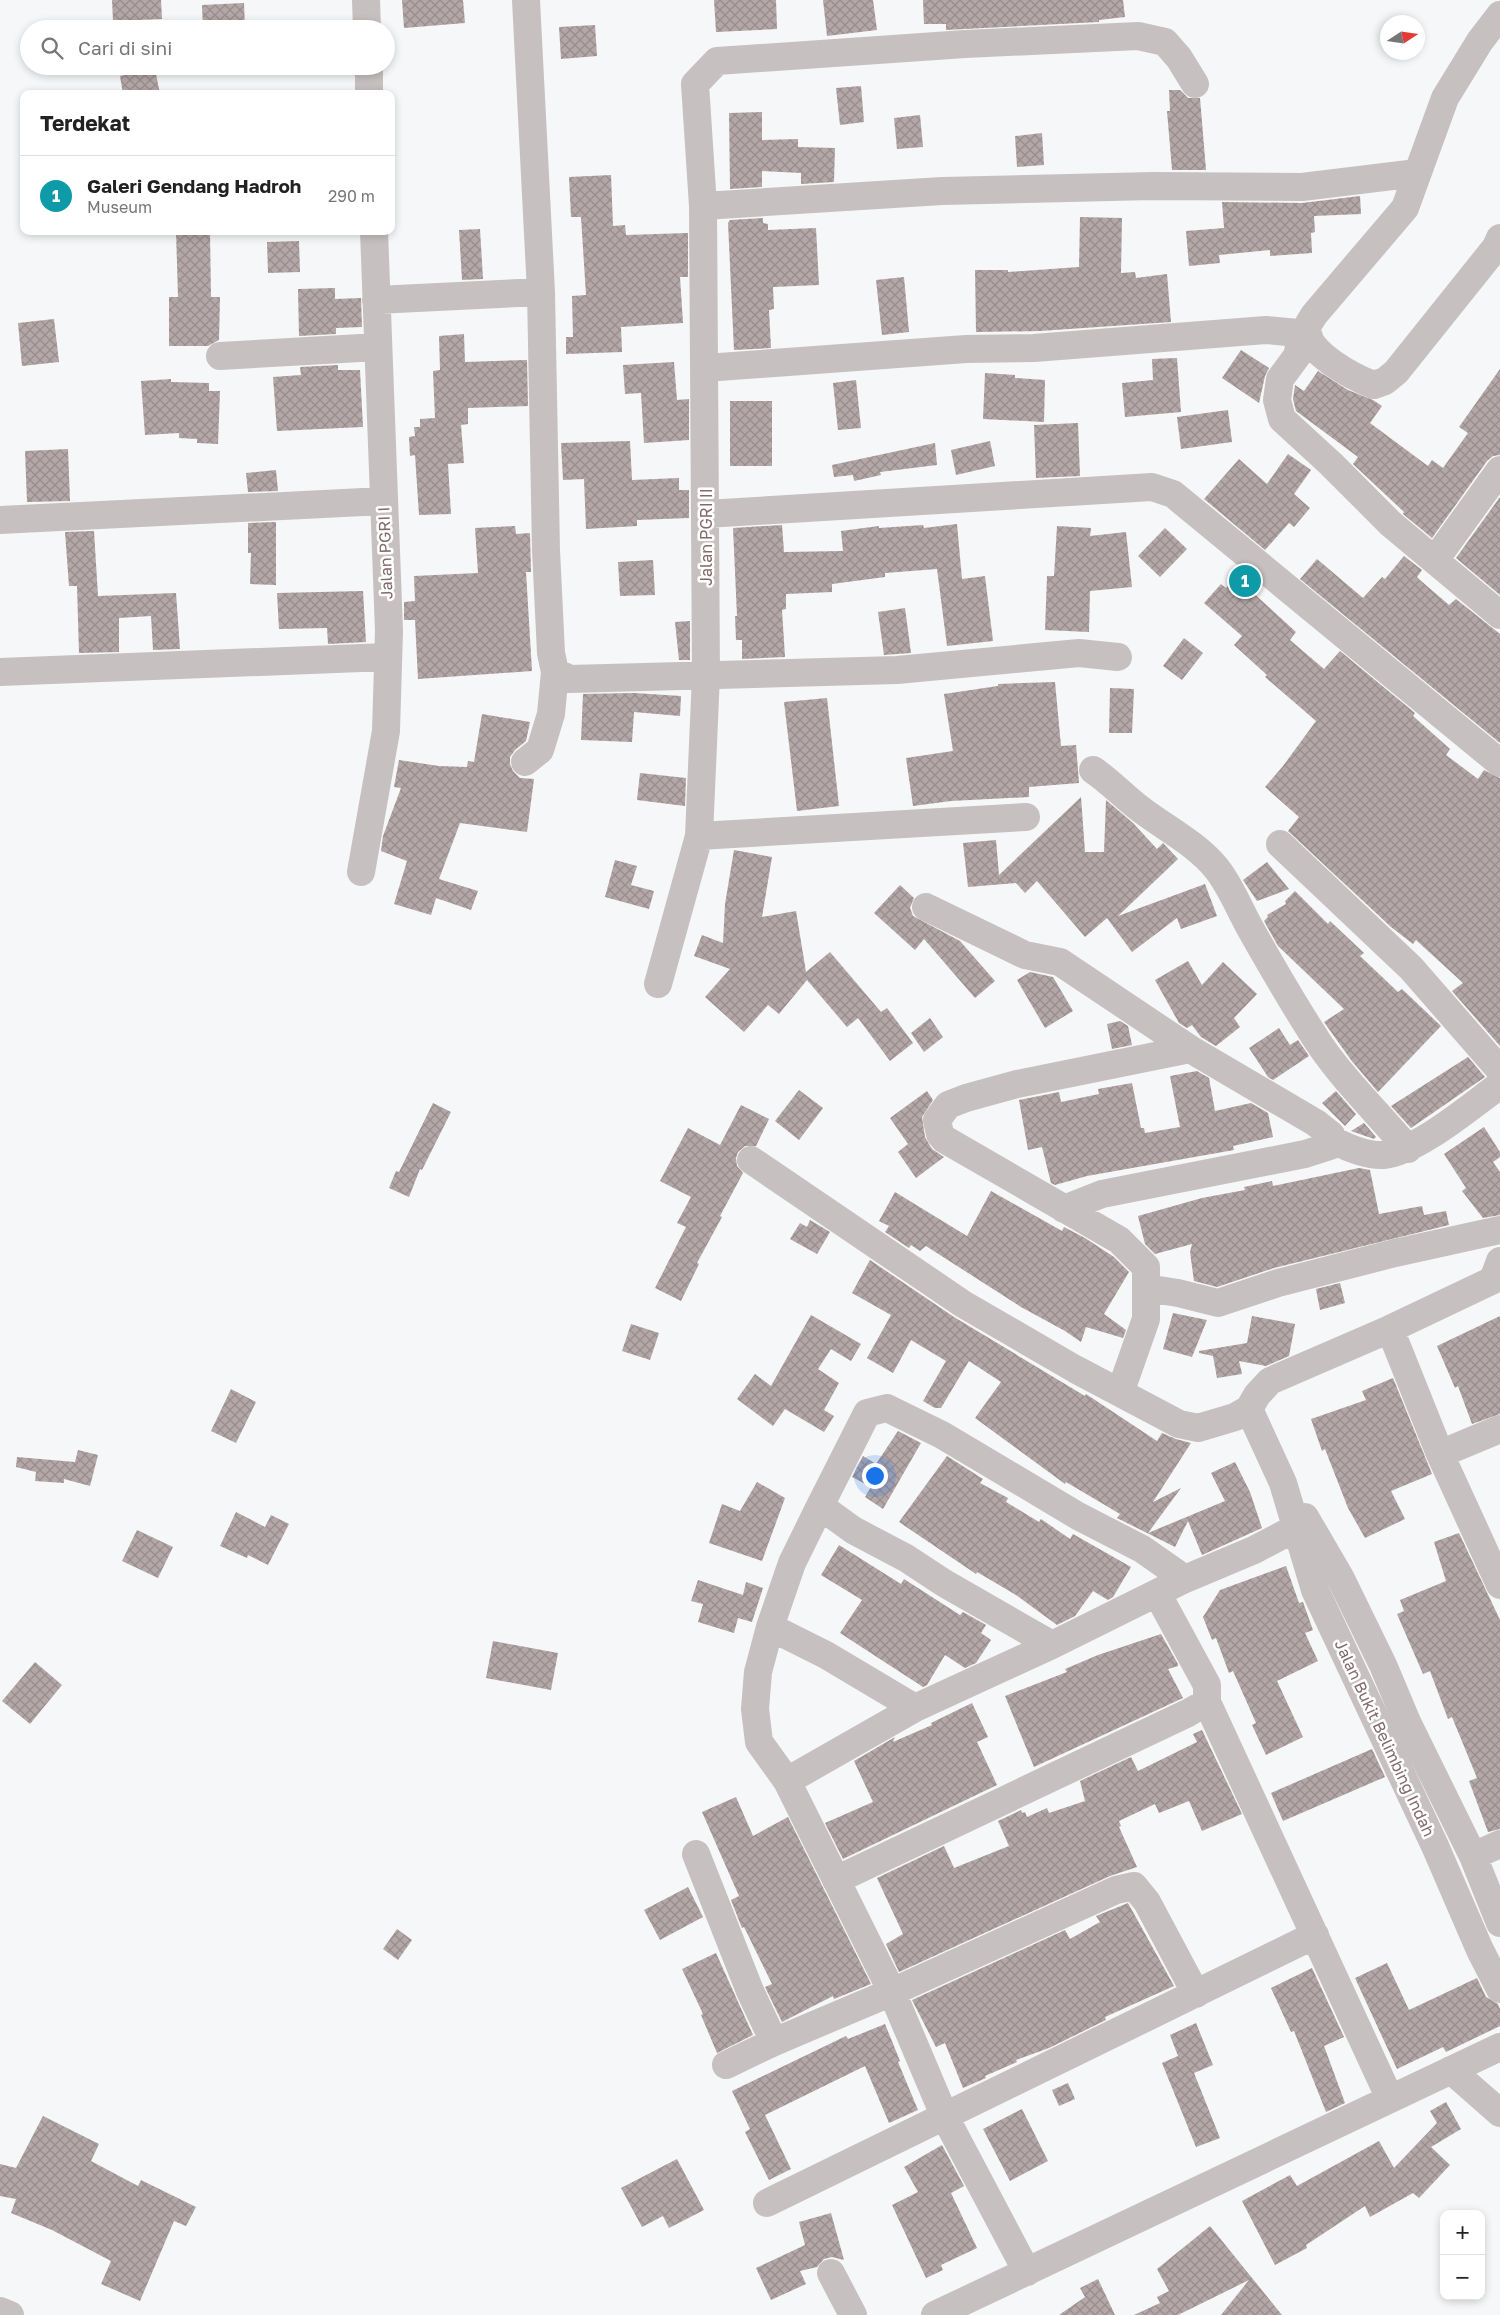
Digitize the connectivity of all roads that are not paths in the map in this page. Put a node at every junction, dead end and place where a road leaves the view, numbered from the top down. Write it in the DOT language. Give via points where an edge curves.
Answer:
graph roads {
  1 [pos="366,0"];
  2 [pos="526,0"];
  3 [pos="1500,15"];
  4 [pos="367,20"];
  5 [pos="368,75"];
  6 [pos="1195,84"];
  7 [pos="369,90"];
  8 [pos="1417,173"];
  9 [pos="704,206"];
  10 [pos="374,235"];
  11 [pos="1500,238"];
  12 [pos="541,292"];
  13 [pos="376,300"];
  14 [pos="1303,335"];
  15 [pos="378,347"];
  16 [pos="220,356"];
  17 [pos="705,368"];
  18 [pos="1500,470"];
  19 [pos="383,501"];
  20 [pos="706,514"];
  21 [pos="0,520"];
  22 [pos="1435,560"];
  23 [pos="1500,614"];
  24 [pos="1118,657"];
  25 [pos="387,658"];
  26 [pos="0,672"];
  27 [pos="555,672"];
  28 [pos="706,675"];
  29 [pos="525,762"];
  30 [pos="1500,762"];
  31 [pos="1093,770"];
  32 [pos="1026,817"];
  33 [pos="699,836"];
  34 [pos="1280,844"];
  35 [pos="361,872"];
  36 [pos="926,907"];
  37 [pos="658,984"];
  38 [pos="1190,1049"];
  39 [pos="1500,1070"];
  40 [pos="1500,1085"];
  41 [pos="1333,1140"];
  42 [pos="1408,1149"];
  43 [pos="751,1160"];
  44 [pos="1064,1209"];
  45 [pos="1500,1230"];
  46 [pos="1498,1275"];
  47 [pos="1146,1288"];
  48 [pos="1390,1329"];
  49 [pos="1120,1393"];
  50 [pos="1249,1408"];
  51 [pos="1500,1430"];
  52 [pos="1440,1454"];
  53 [pos="820,1506"];
  54 [pos="1302,1524"];
  55 [pos="1498,1574"];
  56 [pos="1185,1579"];
  57 [pos="1157,1593"];
  58 [pos="770,1627"];
  59 [pos="1052,1645"];
  60 [pos="1207,1702"];
  61 [pos="915,1708"];
  62 [pos="787,1781"];
  63 [pos="1500,1844"];
  64 [pos="696,1854"];
  65 [pos="1473,1856"];
  66 [pos="836,1880"];
  67 [pos="1500,1923"];
  68 [pos="1315,1935"];
  69 [pos="1500,1989"];
  70 [pos="892,1992"];
  71 [pos="1196,1994"];
  72 [pos="774,2042"];
  73 [pos="1500,2047"];
  74 [pos="726,2065"];
  75 [pos="1451,2070"];
  76 [pos="1390,2098"];
  77 [pos="1500,2113"];
  78 [pos="944,2115"];
  79 [pos="767,2203"];
  80 [pos="1028,2272"];
  81 [pos="831,2273"];
  82 [pos="0,2311"];
  83 [pos="10,2315"];
  84 [pos="853,2315"];
  85 [pos="935,2315"];
  1 -- 4 [label="street"];
  2 -- 12 [label="street"];
  3 -- 8 [label="street" via="1445,98"];
  5 -- 7 [label="street"];
  6 -- 9 [label="street, Jalan PGRI II" via="1165,42 1138,36 717,61 695,84"];
  8 -- 9 [label="street" via="1302,187 1153,186 942,191"];
  8 -- 14 [label="street" via="1405,208 1314,315"];
  9 -- 17 [label="street, Jalan PGRI II"];
  10 -- 13 [label="street, Jalan PGRI I"];
  11 -- 14 [label="street" via="1396,372 1385,381 1374,385 1357,378 1317,351"];
  12 -- 13 [label="street"];
  12 -- 27 [label="street" via="546,550 551,653"];
  13 -- 15 [label="street, Jalan PGRI I"];
  14 -- 17 [label="street" via="1266,330"];
  14 -- 22 [label="street" via="1297,356 1280,379 1277,400 1282,419 1391,524"];
  15 -- 16 [label="street"];
  15 -- 19 [label="street, Jalan PGRI I"];
  17 -- 20 [label="street, Jalan PGRI II"];
  18 -- 22 [label="street"];
  19 -- 21 [label="street"];
  19 -- 25 [label="street, Jalan PGRI I"];
  20 -- 28 [label="street, Jalan PGRI II"];
  20 -- 30 [label="street" via="1152,487 1173,494"];
  22 -- 23 [label="street"];
  24 -- 28 [label="street" via="1079,652 898,670"];
  25 -- 26 [label="street"];
  25 -- 35 [label="street, Jalan PGRI I" via="386,732"];
  27 -- 28 [label="street" via="570,679"];
  27 -- 29 [label="street" via="551,714 540,750"];
  28 -- 33 [label="street, Jalan PGRI II"];
  31 -- 42 [label="street" via="1216,867 1319,1044 1360,1097"];
  32 -- 33 [label="street"];
  33 -- 37 [label="street, Jalan PGRI II"];
  34 -- 39 [label="street" via="1411,968"];
  36 -- 38 [label="street" via="1025,955 1060,962"];
  38 -- 41 [label="street" via="1316,1123"];
  38 -- 44 [label="street" via="1017,1084 948,1105 937,1120 944,1139"];
  40 -- 42 [label="street"];
  41 -- 42 [label="street" via="1368,1154 1384,1155"];
  41 -- 44 [label="street" via="1330,1146 1305,1154 1102,1194"];
  43 -- 49 [label="street" via="947,1293"];
  44 -- 47 [label="street" via="1119,1240 1146,1267"];
  45 -- 47 [label="street" via="1296,1278 1218,1303"];
  46 -- 48 [label="street"];
  47 -- 49 [label="street" via="1146,1319"];
  48 -- 50 [label="street" via="1270,1381"];
  48 -- 52 [label="street"];
  49 -- 50 [label="street" via="1179,1424 1198,1428 1235,1417"];
  50 -- 54 [label="street, Jalan Bukit Belimbing Indah"];
  51 -- 52 [label="street"];
  52 -- 55 [label="street"];
  53 -- 56 [label="street" via="867,1413 887,1408 942,1435 1078,1516 1142,1549"];
  53 -- 58 [label="street" via="792,1562"];
  53 -- 59 [label="street" via="853,1530"];
  54 -- 56 [label="street" via="1254,1550"];
  54 -- 65 [label="street, Jalan Bukit Belimbing Indah" via="1340,1577"];
  54 -- 69 [label="street, Jalan Bukit Belimbing Indah" via="1315,1590"];
  56 -- 57 [label="street"];
  57 -- 59 [label="street"];
  57 -- 60 [label="street" via="1207,1685"];
  58 -- 61 [label="street" via="826,1655"];
  58 -- 62 [label="street" via="758,1672 755,1709 759,1742"];
  59 -- 61 [label="street"];
  60 -- 66 [label="street" via="1188,1714"];
  60 -- 68 [label="street"];
  61 -- 62 [label="street"];
  62 -- 66 [label="street"];
  63 -- 65 [label="street"];
  64 -- 72 [label="street" via="750,1991"];
  65 -- 67 [label="street, Jalan Bukit Belimbing Indah"];
  66 -- 70 [label="street"];
  68 -- 71 [label="street"];
  68 -- 76 [label="street"];
  70 -- 71 [label="street" via="1116,1890 1134,1886 1147,1902"];
  70 -- 72 [label="street"];
  70 -- 78 [label="street"];
  71 -- 78 [label="street"];
  72 -- 74 [label="street"];
  73 -- 75 [label="street"];
  75 -- 76 [label="street"];
  75 -- 77 [label="street"];
  76 -- 80 [label="street"];
  78 -- 79 [label="street"];
  78 -- 80 [label="street"];
  80 -- 85 [label="street"];
  81 -- 84 [label="street"];
  82 -- 83 [label="street"];
}
